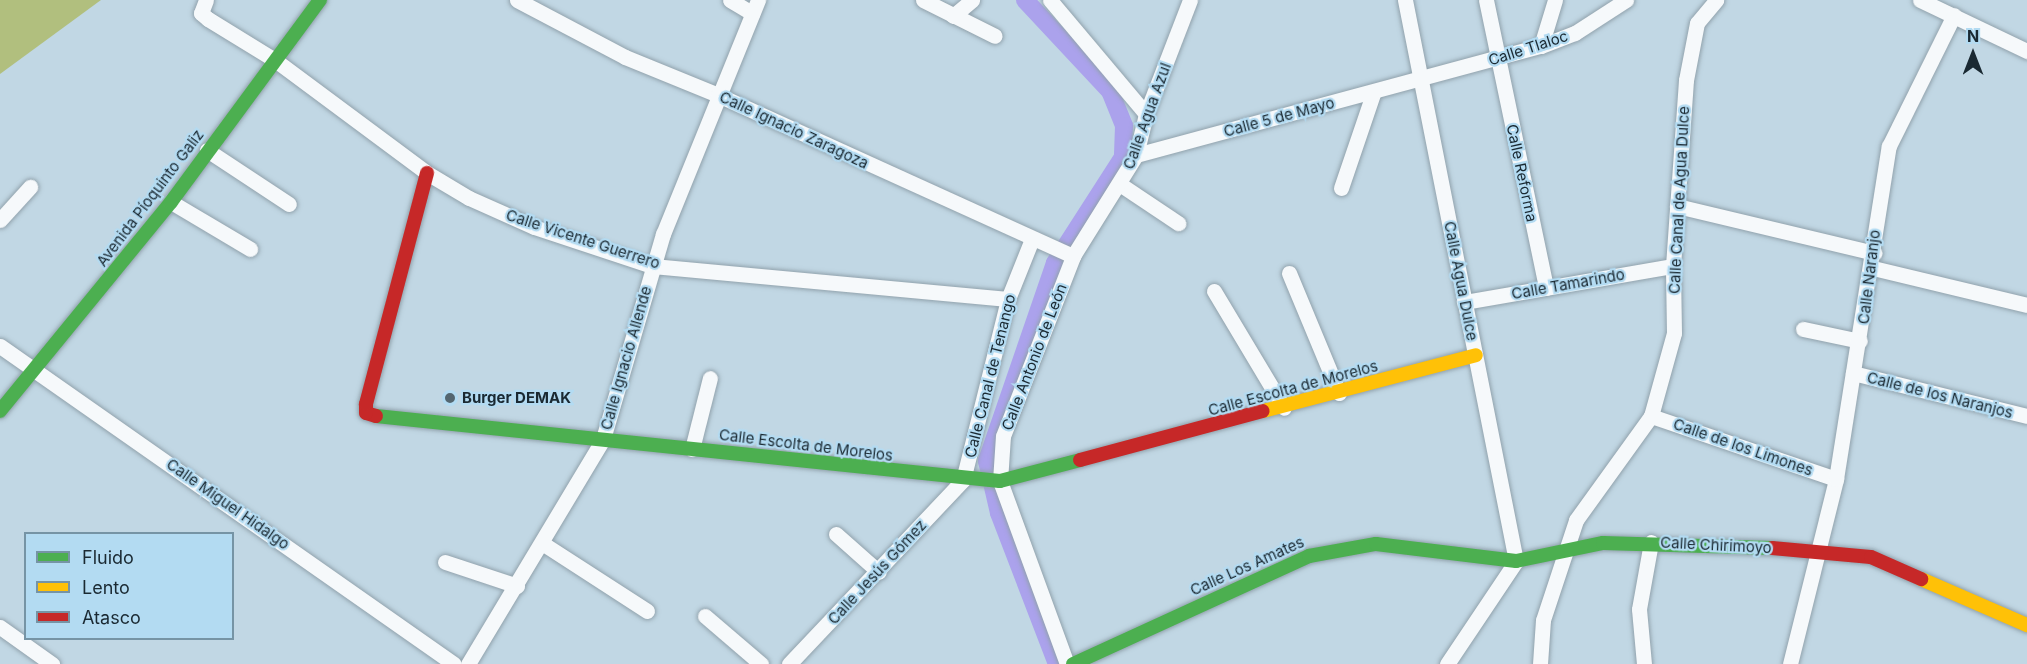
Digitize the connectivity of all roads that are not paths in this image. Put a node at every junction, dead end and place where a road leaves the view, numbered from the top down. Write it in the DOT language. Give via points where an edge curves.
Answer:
graph roads {
  1 [pos="206,0"];
  2 [pos="320,0"];
  3 [pos="517,0"];
  4 [pos="729,0"];
  5 [pos="923,0"];
  6 [pos="972,0"];
  7 [pos="1050,0"];
  8 [pos="1190,0"];
  9 [pos="1405,0"];
  10 [pos="1486,0"];
  11 [pos="1555,0"];
  12 [pos="1626,0"];
  13 [pos="1716,0"];
  14 [pos="1920,0"];
  15 [pos="755,6"];
  16 [pos="1954,15"];
  17 [pos="953,16"];
  18 [pos="995,36"];
  19 [pos="1541,46"];
  20 [pos="2027,51"];
  21 [pos="1498,58"];
  22 [pos="275,60"];
  23 [pos="1422,80"];
  24 [pos="1374,92"];
  25 [pos="718,94"];
  26 [pos="1146,114"];
  27 [pos="207,150"];
  28 [pos="1136,155"];
  29 [pos="428,173"];
  30 [pos="1120,185"];
  31 [pos="30,188"];
  32 [pos="1341,188"];
  33 [pos="171,202"];
  34 [pos="289,204"];
  35 [pos="1677,206"];
  36 [pos="0,220"];
  37 [pos="1178,223"];
  38 [pos="1036,241"];
  39 [pos="250,249"];
  40 [pos="1068,254"];
  41 [pos="1873,261"];
  42 [pos="652,266"];
  43 [pos="1673,266"];
  44 [pos="1289,273"];
  45 [pos="1546,288"];
  46 [pos="1214,291"];
  47 [pos="1008,299"];
  48 [pos="1464,302"];
  49 [pos="2027,305"];
  50 [pos="1803,329"];
  51 [pos="1860,340"];
  52 [pos="0,346"];
  53 [pos="1476,355"];
  54 [pos="37,370"];
  55 [pos="1853,373"];
  56 [pos="710,378"];
  57 [pos="1339,393"];
  58 [pos="1284,408"];
  59 [pos="0,411"];
  60 [pos="1651,416"];
  61 [pos="2027,416"];
  62 [pos="603,439"];
  63 [pos="692,449"];
  64 [pos="1836,479"];
  65 [pos="968,481"];
  66 [pos="996,481"];
  67 [pos="836,534"];
  68 [pos="1651,542"];
  69 [pos="542,543"];
  70 [pos="1565,549"];
  71 [pos="1818,550"];
  72 [pos="1516,561"];
  73 [pos="445,562"];
  74 [pos="879,572"];
  75 [pos="517,586"];
  76 [pos="647,611"];
  77 [pos="705,616"];
  78 [pos="2027,625"];
  79 [pos="0,627"];
  80 [pos="52,664"];
  81 [pos="454,664"];
  82 [pos="468,664"];
  83 [pos="761,664"];
  84 [pos="789,664"];
  85 [pos="1066,664"];
  86 [pos="1074,664"];
  87 [pos="1447,664"];
  88 [pos="1540,664"];
  89 [pos="1644,664"];
  90 [pos="1790,664"];
  1 -- 22 [label="street, Calle Vicente Guerrero" via="201,13"];
  2 -- 22 [label="street, Avenida Píoquinto Galiz"];
  3 -- 25 [label="street, Calle Ignacio Zaragoza" via="625,57"];
  4 -- 15 [label="street"];
  5 -- 17 [label="street"];
  6 -- 17 [label="street"];
  7 -- 26 [label="street"];
  8 -- 26 [label="street, Calle Agua Azul"];
  9 -- 23 [label="street, Calle Agua Dulce"];
  10 -- 21 [label="street, Calle Reforma"];
  11 -- 19 [label="street"];
  12 -- 19 [label="street, Calle Tlaloc" via="1575,33"];
  13 -- 35 [label="street, Calle Canal de Agua Dulce" via="1697,23 1686,80"];
  14 -- 16 [label="street"];
  15 -- 25 [label="street, Calle Ignacio Allende"];
  16 -- 20 [label="street"];
  16 -- 41 [label="street, Calle Naranjo" via="1890,146"];
  17 -- 18 [label="street"];
  19 -- 21 [label="street, Calle Tlaloc"];
  21 -- 23 [label="street, Calle Tlaloc"];
  21 -- 45 [label="street, Calle Reforma"];
  22 -- 27 [label="street, Avenida Píoquinto Galiz"];
  22 -- 29 [label="street, Calle Vicente Guerrero"];
  23 -- 24 [label="street, Calle 5 de Mayo"];
  23 -- 48 [label="street, Calle Agua Dulce"];
  24 -- 28 [label="street, Calle 5 de Mayo"];
  24 -- 32 [label="street"];
  25 -- 38 [label="street, Calle Ignacio Zaragoza"];
  25 -- 42 [label="street, Calle Ignacio Allende"];
  26 -- 28 [label="street, Calle Agua Azul"];
  27 -- 33 [label="street, Avenida Píoquinto Galiz"];
  27 -- 34 [label="street"];
  28 -- 30 [label="street, Calle Agua Azul"];
  29 -- 42 [label="street, Calle Vicente Guerrero" via="469,198 534,226"];
  29 -- 62 [label="street, Calle Escolta de Morelos" via="366,413"];
  30 -- 37 [label="street"];
  30 -- 40 [label="street, Calle Agua Azul"];
  31 -- 36 [label="street"];
  33 -- 39 [label="street"];
  33 -- 54 [label="street, Avenida Píoquinto Galiz"];
  35 -- 41 [label="street"];
  35 -- 43 [label="street, Calle Canal de Agua Dulce"];
  38 -- 40 [label="street, Calle Ignacio Zaragoza"];
  38 -- 47 [label="street, Calle Canal de Tenango"];
  40 -- 66 [label="street, Calle Antonio de León" via="1003,436"];
  41 -- 49 [label="street"];
  41 -- 51 [label="street, Calle Naranjo"];
  42 -- 47 [label="street, Calle Vicente Guerrero"];
  42 -- 62 [label="street, Calle Ignacio Allende"];
  43 -- 45 [label="street, Calle Tamarindo"];
  43 -- 60 [label="street, Calle Canal de Agua Dulce" via="1674,333"];
  44 -- 57 [label="street"];
  45 -- 48 [label="street, Calle Tamarindo"];
  46 -- 58 [label="street"];
  47 -- 65 [label="street, Calle Canal de Tenango"];
  48 -- 53 [label="street, Calle Agua Dulce"];
  50 -- 51 [label="street"];
  51 -- 55 [label="street, Calle Naranjo"];
  52 -- 54 [label="street, Calle Miguel Hidalgo"];
  53 -- 57 [label="street, Calle Escolta de Morelos"];
  53 -- 72 [label="street, Calle Agua Dulce"];
  54 -- 59 [label="street, Avenida Píoquinto Galiz"];
  54 -- 81 [label="street, Calle Miguel Hidalgo"];
  55 -- 61 [label="street, Calle de los Naranjos"];
  55 -- 64 [label="street, Calle Naranjo"];
  56 -- 63 [label="street"];
  57 -- 58 [label="street, Calle Escolta de Morelos"];
  58 -- 66 [label="street, Calle Escolta de Morelos"];
  60 -- 64 [label="street, Calle de los Limones"];
  60 -- 70 [label="street, Calle Canal de Agua Dulce" via="1576,520"];
  62 -- 63 [label="street, Calle Escolta de Morelos"];
  62 -- 69 [label="street, Calle Ignacio Allende"];
  63 -- 65 [label="street, Calle Escolta de Morelos"];
  64 -- 71 [label="street, Calle Naranjo"];
  65 -- 66 [label="street, Calle Escolta de Morelos"];
  65 -- 74 [label="street, Calle Jesús Gómez"];
  66 -- 85 [label="street, Calle Antonio de León"];
  67 -- 74 [label="street"];
  68 -- 70 [label="street, Calle Chirimoyo"];
  68 -- 71 [label="street, Calle Chirimoyo"];
  68 -- 89 [label="street" via="1639,609"];
  69 -- 75 [label="street, Calle Ignacio Allende"];
  69 -- 76 [label="street"];
  70 -- 72 [label="street, Calle Chirimoyo"];
  70 -- 88 [label="street, Calle Canal de Agua Dulce" via="1543,620"];
  71 -- 78 [label="street, Calle Chirimoyo" via="1871,557"];
  71 -- 90 [label="street, Calle Naranjo"];
  72 -- 86 [label="street, Calle Los Amates" via="1376,544 1340,547 1309,555"];
  72 -- 87 [label="street"];
  73 -- 75 [label="street"];
  74 -- 84 [label="street, Calle Jesús Gómez"];
  75 -- 82 [label="street, Calle Ignacio Allende"];
  77 -- 83 [label="street"];
  79 -- 80 [label="street"];
}
